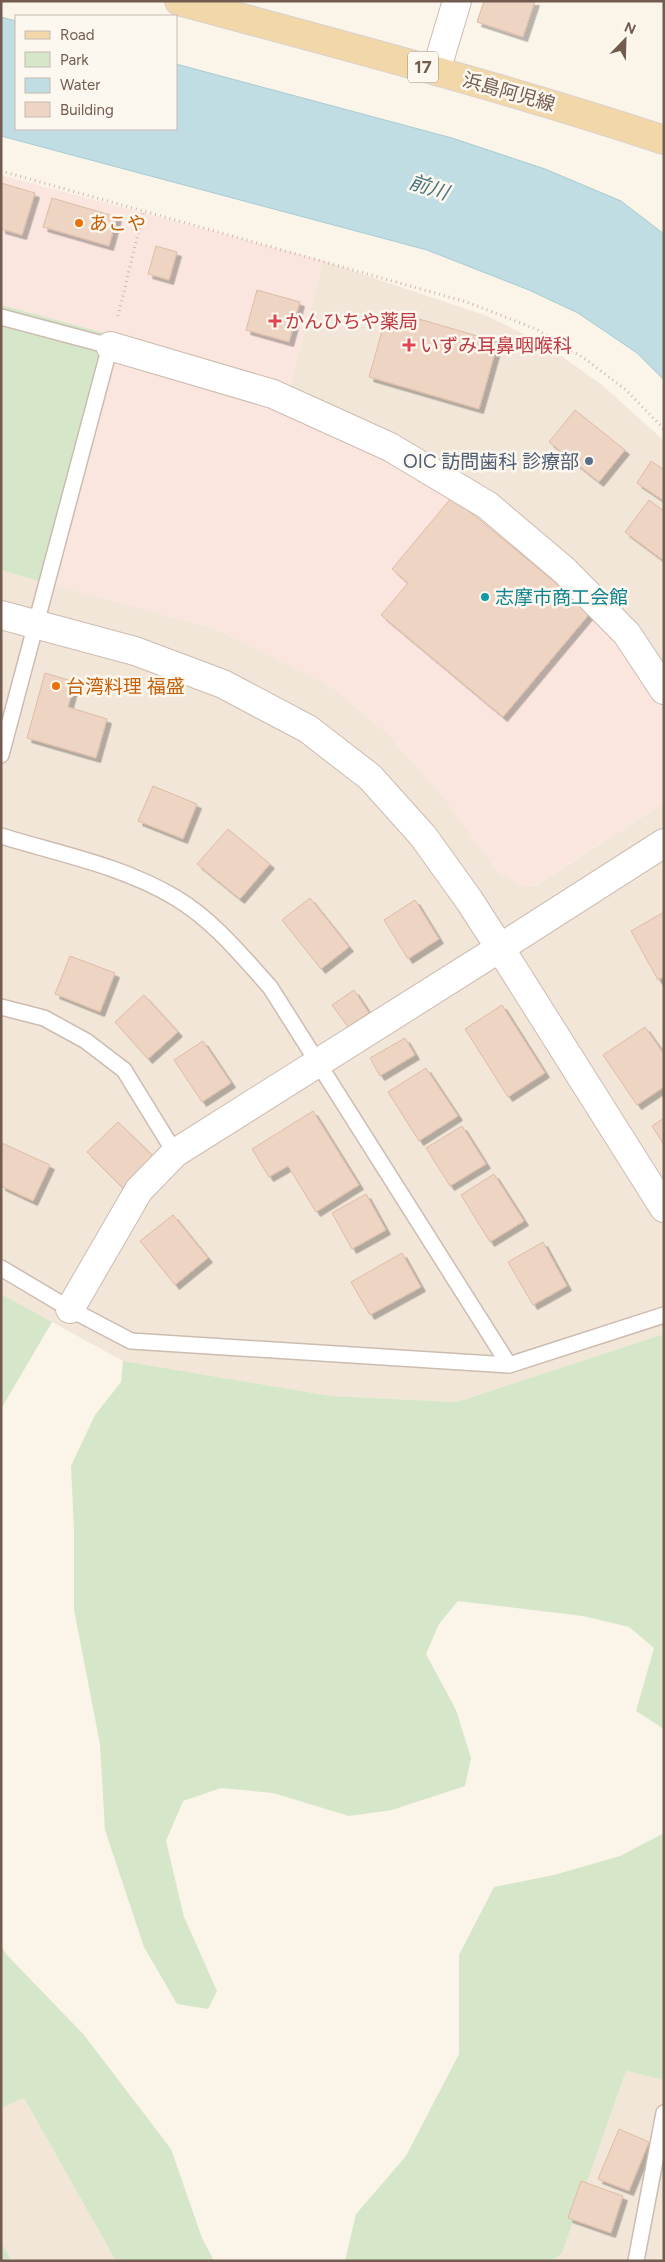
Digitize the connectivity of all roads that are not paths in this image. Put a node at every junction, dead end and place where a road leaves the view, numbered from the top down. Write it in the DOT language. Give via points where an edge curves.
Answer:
graph roads {
  1 [pos="179,1"];
  2 [pos="457,1"];
  3 [pos="436,71"];
  4 [pos="664,140"];
  5 [pos="1,317"];
  6 [pos="110,346"];
  7 [pos="1,615"];
  8 [pos="37,624"];
  9 [pos="664,690"];
  10 [pos="1,754"];
  11 [pos="1,836"];
  12 [pos="664,843"];
  13 [pos="500,948"];
  14 [pos="1,1007"];
  15 [pos="318,1063"];
  16 [pos="175,1153"];
  17 [pos="664,1208"];
  18 [pos="1,1268"];
  19 [pos="70,1309"];
  20 [pos="664,1315"];
  21 [pos="509,1365"];
  22 [pos="664,2113"];
  23 [pos="636,2261"];
  1 -- 3 [label="main road, 浜島阿児線 / 17"];
  2 -- 3 [label="street"];
  3 -- 4 [label="main road, 浜島阿児線 / 17"];
  5 -- 6 [label="lane"];
  6 -- 8 [label="lane"];
  6 -- 9 [label="street" via="272,394 390,447 487,505 565,571 627,634"];
  7 -- 8 [label="street"];
  8 -- 10 [label="lane"];
  8 -- 13 [label="street" via="135,651 223,684 308,729 370,777 423,836"];
  11 -- 15 [label="lane" via="127,874 177,899 221,933 270,987"];
  12 -- 13 [label="street"];
  13 -- 15 [label="street"];
  13 -- 17 [label="street"];
  14 -- 16 [label="lane" via="44,1018 86,1041 124,1070"];
  15 -- 16 [label="street"];
  15 -- 21 [label="lane"];
  16 -- 19 [label="street" via="139,1190"];
  18 -- 19 [label="lane"];
  19 -- 21 [label="lane" via="131,1341"];
  20 -- 21 [label="lane"];
  22 -- 23 [label="lane"];
}
